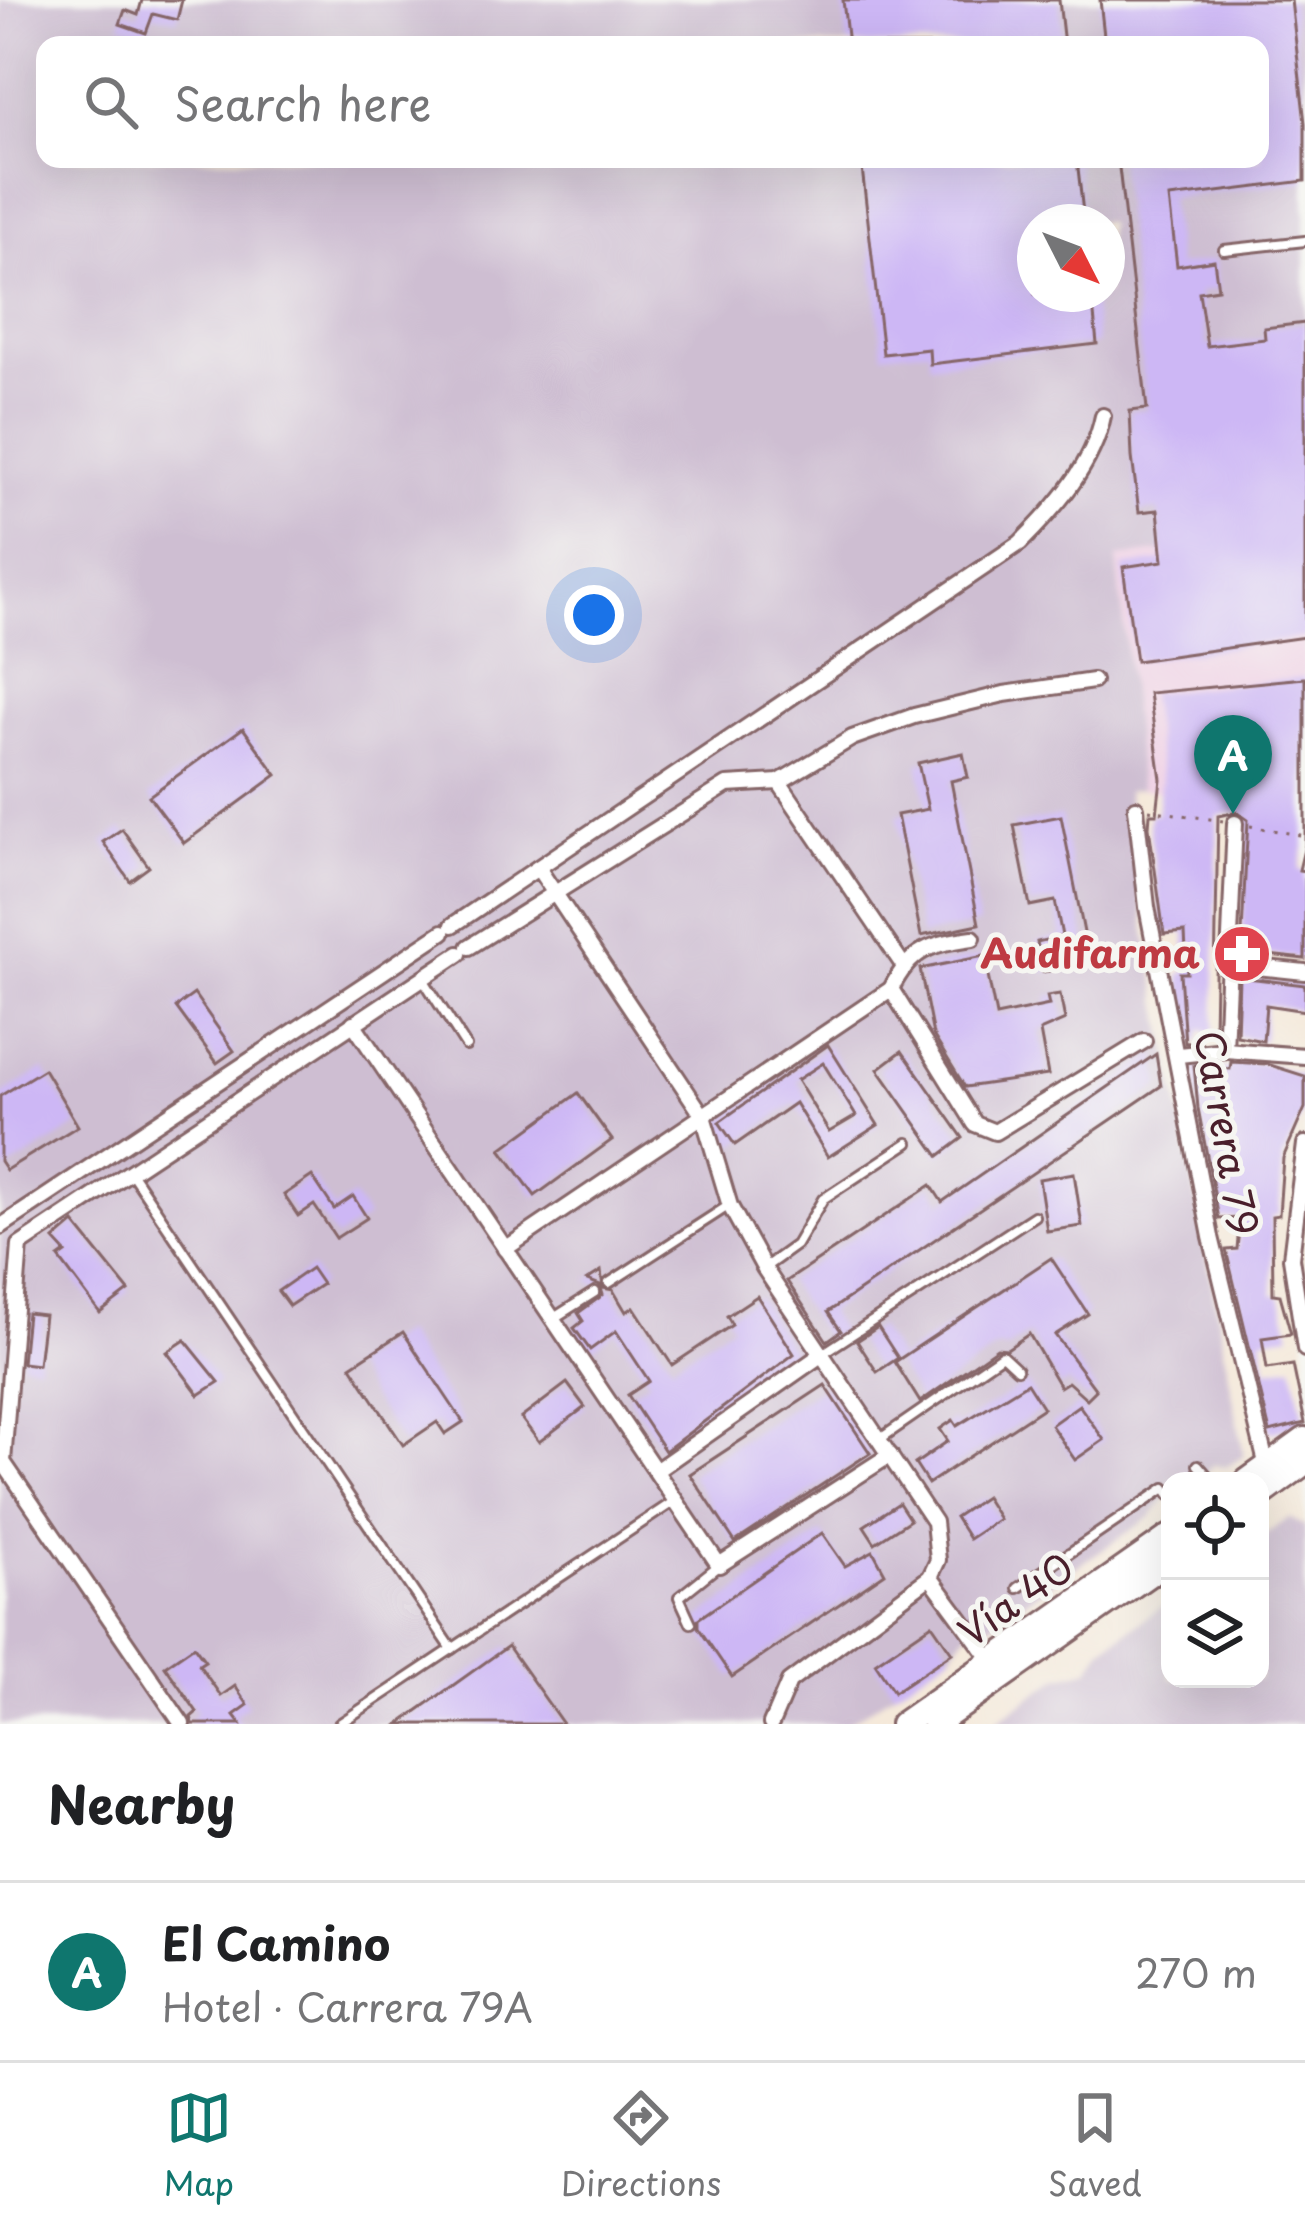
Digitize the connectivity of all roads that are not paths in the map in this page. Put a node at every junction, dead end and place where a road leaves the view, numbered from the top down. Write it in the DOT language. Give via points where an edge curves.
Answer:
graph roads {
  1 [pos="1305,241"];
  2 [pos="1224,250"];
  3 [pos="1103,416"];
  4 [pos="1093,681"];
  5 [pos="779,782"];
  6 [pos="1136,808"];
  7 [pos="1234,823"];
  8 [pos="538,868"];
  9 [pos="554,892"];
  10 [pos="973,938"];
  11 [pos="903,964"];
  12 [pos="1228,964"];
  13 [pos="1305,972"];
  14 [pos="423,978"];
  15 [pos="891,988"];
  16 [pos="353,1023"];
  17 [pos="1144,1041"];
  18 [pos="466,1046"];
  19 [pos="1225,1050"];
  20 [pos="1179,1055"];
  21 [pos="1305,1056"];
  22 [pos="703,1115"];
  23 [pos="908,1143"];
  24 [pos="1305,1144"];
  25 [pos="1302,1162"];
  26 [pos="130,1169"];
  27 [pos="730,1206"];
  28 [pos="1034,1216"];
  29 [pos="0,1227"];
  30 [pos="505,1249"];
  31 [pos="764,1268"];
  32 [pos="609,1283"];
  33 [pos="595,1292"];
  34 [pos="554,1318"];
  35 [pos="1305,1349"];
  36 [pos="820,1355"];
  37 [pos="1017,1369"];
  38 [pos="879,1440"];
  39 [pos="1305,1440"];
  40 [pos="890,1455"];
  41 [pos="1305,1462"];
  42 [pos="1198,1465"];
  43 [pos="657,1470"];
  44 [pos="1204,1472"];
  45 [pos="1258,1472"];
  46 [pos="1261,1472"];
  47 [pos="1269,1488"];
  48 [pos="1161,1495"];
  49 [pos="677,1500"];
  50 [pos="1161,1544"];
  51 [pos="1161,1564"];
  52 [pos="719,1565"];
  53 [pos="930,1577"];
  54 [pos="1018,1588"];
  55 [pos="691,1623"];
  56 [pos="452,1648"];
  57 [pos="997,1667"];
  58 [pos="182,1724"];
  59 [pos="339,1724"];
  60 [pos="771,1724"];
  61 [pos="903,1724"];
  62 [pos="935,1724"];
  1 -- 2 [label="lane"];
  3 -- 8 [label="street" via="1098,440 1066,490 1020,543"];
  4 -- 5 [label="street" via="914,716 852,738"];
  5 -- 9 [label="street" via="727,785"];
  5 -- 11 [label="street"];
  6 -- 20 [label="street, Carrera 79" via="1147,907"];
  7 -- 12 [label="street"];
  8 -- 9 [label="street"];
  8 -- 29 [label="street"];
  9 -- 14 [label="street"];
  9 -- 22 [label="street"];
  10 -- 11 [label="street" via="928,944"];
  11 -- 15 [label="street"];
  12 -- 13 [label="street"];
  12 -- 19 [label="street"];
  14 -- 16 [label="street"];
  14 -- 18 [label="lane"];
  15 -- 17 [label="street" via="975,1124 995,1132"];
  15 -- 22 [label="street"];
  16 -- 26 [label="street"];
  16 -- 30 [label="street"];
  19 -- 20 [label="street"];
  19 -- 21 [label="street"];
  20 -- 45 [label="street, Carrera 79"];
  22 -- 27 [label="street"];
  22 -- 30 [label="street"];
  23 -- 31 [label="lane" via="823,1199 796,1245"];
  24 -- 25 [label="street"];
  25 -- 35 [label="street" via="1291,1258"];
  26 -- 56 [label="lane"];
  26 -- 58 [label="street" via="20,1245 1,1446 7,1473"];
  27 -- 31 [label="street"];
  27 -- 32 [label="lane"];
  28 -- 36 [label="lane"];
  30 -- 34 [label="street"];
  31 -- 36 [label="street"];
  33 -- 34 [label="lane"];
  34 -- 43 [label="street"];
  36 -- 38 [label="street"];
  36 -- 43 [label="street"];
  37 -- 38 [label="lane" via="1002,1355"];
  38 -- 40 [label="street"];
  39 -- 46 [label="highway"];
  40 -- 52 [label="street"];
  40 -- 53 [label="street" via="934,1522 938,1560"];
  41 -- 47 [label="highway"];
  42 -- 44 [label="lane"];
  43 -- 49 [label="street"];
  48 -- 54 [label="lane"];
  49 -- 52 [label="street"];
  49 -- 56 [label="lane"];
  50 -- 57 [label="highway, Vía 40"];
  51 -- 57 [label="highway, Vía 40"];
  52 -- 55 [label="lane" via="679,1597"];
  53 -- 57 [label="street"];
  53 -- 60 [label="street" via="789,1682"];
  56 -- 59 [label="lane"];
  57 -- 61 [label="highway, Vía 40"];
  57 -- 62 [label="highway, Vía 40"];
}
